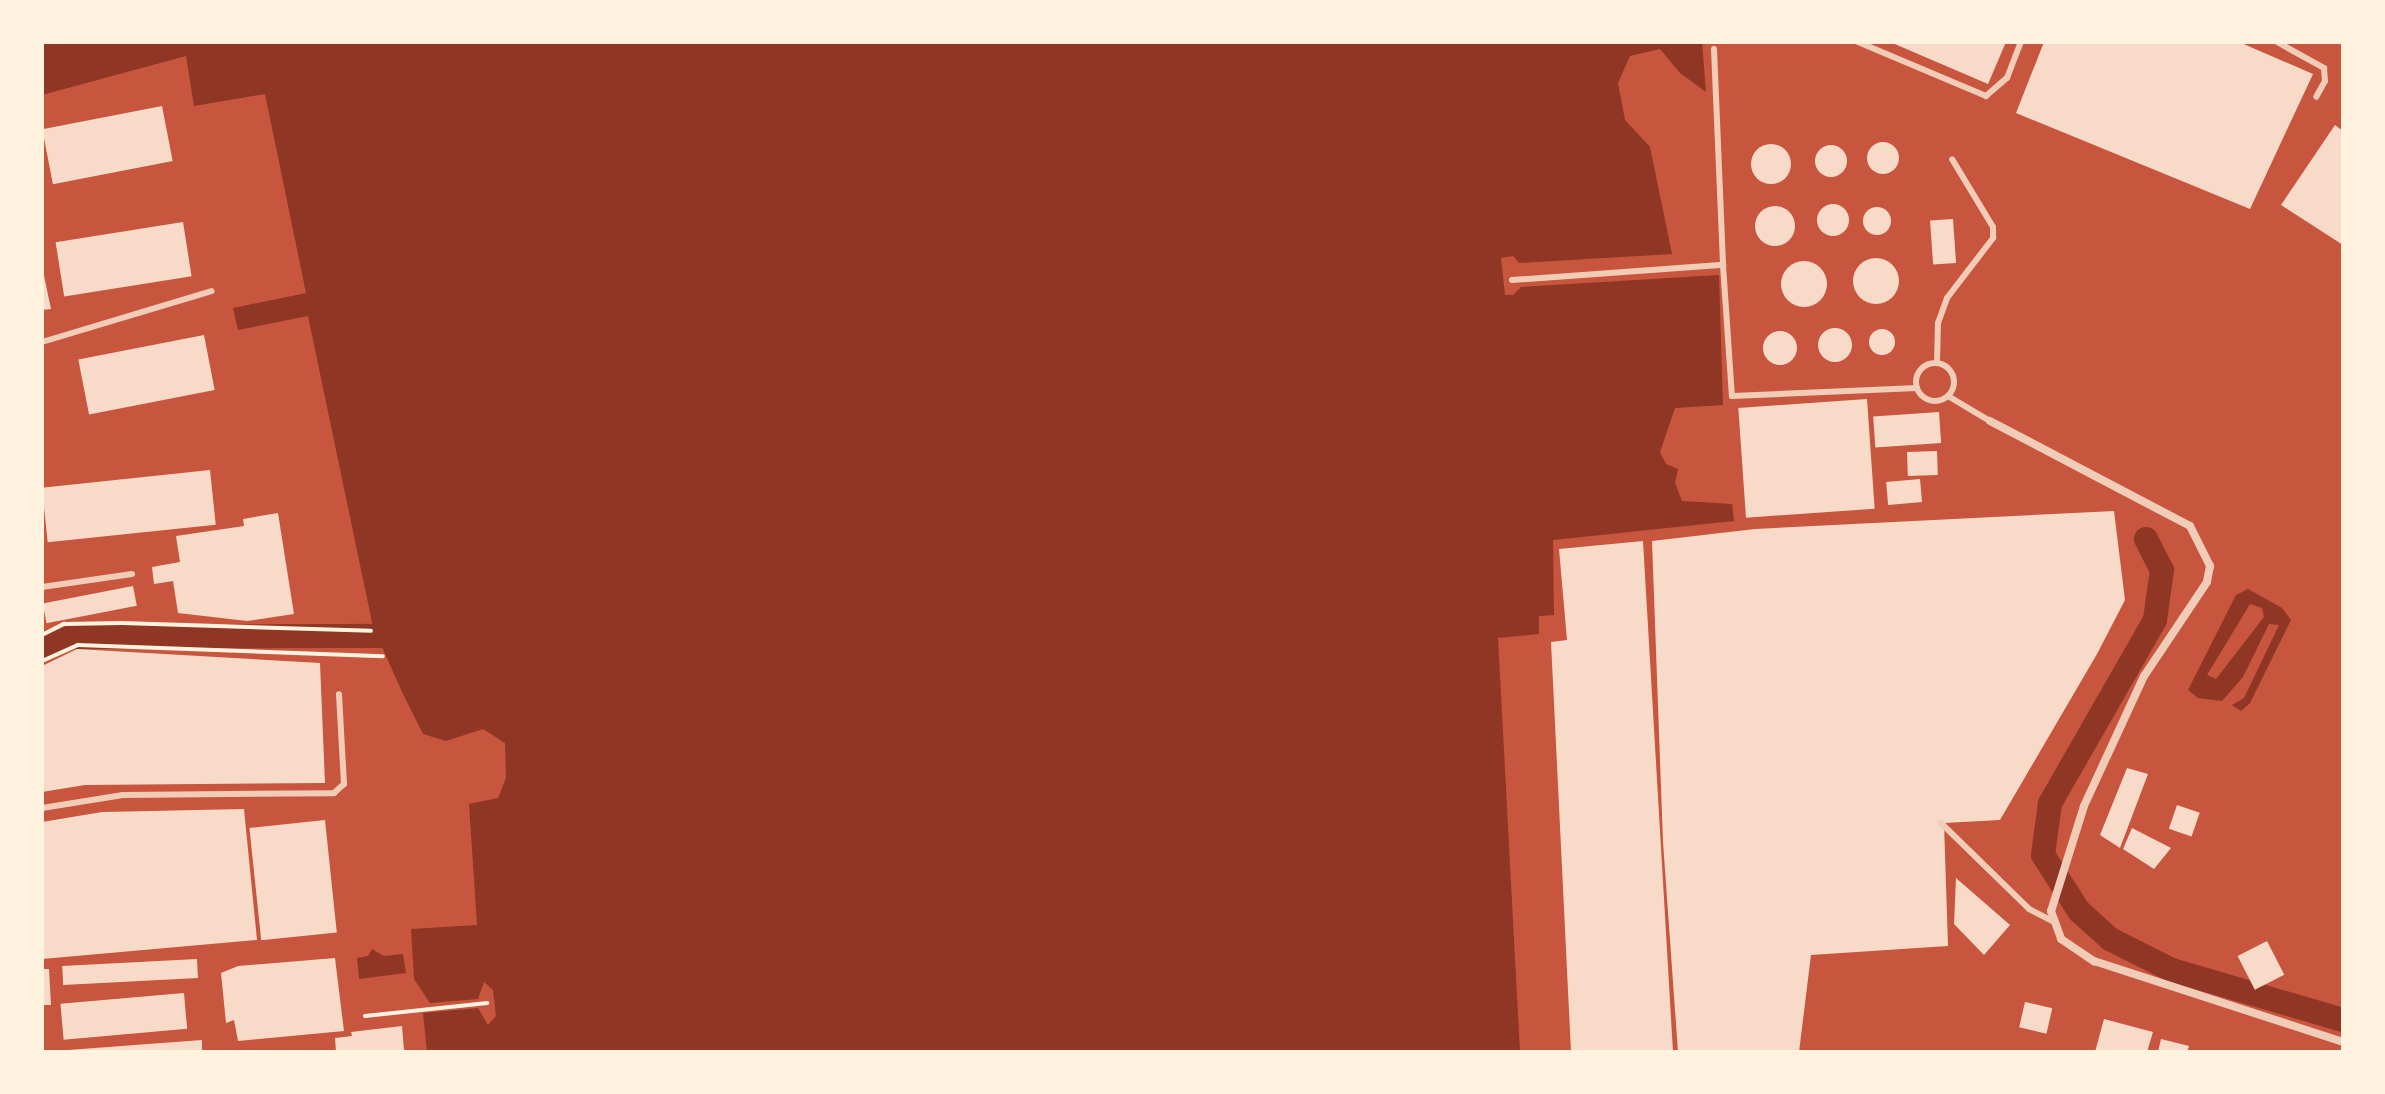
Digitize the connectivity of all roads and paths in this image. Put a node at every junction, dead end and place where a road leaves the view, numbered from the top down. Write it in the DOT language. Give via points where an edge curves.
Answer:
graph roads {
  1 [pos="1858,42"];
  2 [pos="2021,42"];
  3 [pos="2277,42"];
  4 [pos="1714,49"];
  5 [pos="2316,97"];
  6 [pos="1952,159"];
  7 [pos="1723,265"];
  8 [pos="1512,280"];
  9 [pos="212,291"];
  10 [pos="42,342"];
  11 [pos="1937,363"];
  12 [pos="1917,388"];
  13 [pos="1948,396"];
  14 [pos="1990,421"];
  15 [pos="132,574"];
  16 [pos="42,587"];
  17 [pos="371,631"];
  18 [pos="42,635"];
  19 [pos="383,656"];
  20 [pos="42,661"];
  21 [pos="339,694"];
  22 [pos="42,808"];
  23 [pos="1941,823"];
  24 [pos="2054,922"];
  25 [pos="487,1003"];
  26 [pos="365,1016"];
  27 [pos="2343,1042"];
  1 -- 2 [label="lane" via="1986,96 2007,78"];
  3 -- 5 [label="lane" via="2324,68 2325,81"];
  4 -- 7 [label="lane"];
  6 -- 11 [label="lane" via="1993,227 1993,238 1947,298 1938,323"];
  7 -- 8 [label="lane"];
  7 -- 12 [label="lane" via="1732,396"];
  9 -- 10 [label="lane"];
  11 -- 12 [label="lane" via="1920,370"];
  11 -- 13 [label="lane" via="1952,373"];
  12 -- 13 [label="lane" via="1931,400"];
  13 -- 14 [label="lane"];
  14 -- 24 [label="street" via="2190,526 2210,566 2207,582 2144,676 2084,806 2051,911"];
  15 -- 16 [label="lane"];
  17 -- 18 [label="path" via="122,623 64,624"];
  19 -- 20 [label="path" via="78,645"];
  21 -- 22 [label="lane" via="344,784 334,793 123,795"];
  23 -- 24 [label="lane" via="2029,909"];
  24 -- 27 [label="street" via="2061,939 2094,961"];
  25 -- 26 [label="path"];
}
